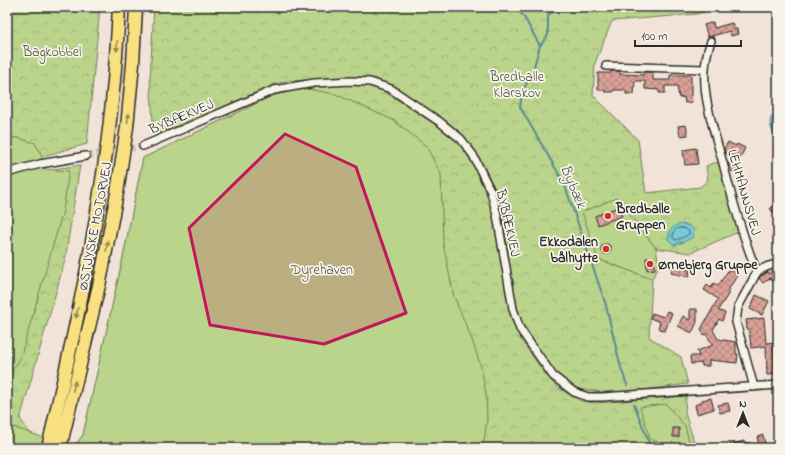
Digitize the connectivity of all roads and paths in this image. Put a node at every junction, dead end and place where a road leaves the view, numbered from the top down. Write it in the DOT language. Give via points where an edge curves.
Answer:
graph roads {
  1 [pos="119,7"];
  2 [pos="136,7"];
  3 [pos="711,41"];
  4 [pos="606,66"];
  5 [pos="704,69"];
  6 [pos="143,146"];
  7 [pos="86,156"];
  8 [pos="7,173"];
  9 [pos="778,265"];
  10 [pos="757,272"];
  11 [pos="778,385"];
  12 [pos="754,387"];
  13 [pos="59,423"];
  14 [pos="48,448"];
  15 [pos="60,448"];
  1 -- 13 [label="highway, ØSTJYSKE MOTORVEJ, one-way" via="114,86 100,194"];
  13 -- 2 [label="highway, ØSTJYSKE MOTORVEJ, one-way" via="101,277 117,193 127,127"];
  3 -- 5 [label="street, LEHMANNSVEJ" via="706,52"];
  4 -- 5 [label="street"];
  5 -- 10 [label="street, LEHMANNSVEJ" via="714,133 735,209"];
  6 -- 12 [label="street, BYBÆKVEJ" via="274,90 314,83 351,81 370,82 391,89 440,122 461,139 473,155 491,192 513,309 520,329 553,376 574,392 588,397"];
  7 -- 8 [label="street"];
  9 -- 10 [label="street" via="765,267"];
  10 -- 12 [label="street" via="738,307 736,322"];
  11 -- 12 [label="street, BYBÆKVEJ"];
  13 -- 14 [label="highway, ØSTJYSKE MOTORVEJ"];
  13 -- 15 [label="highway, ØSTJYSKE MOTORVEJ"];
}
